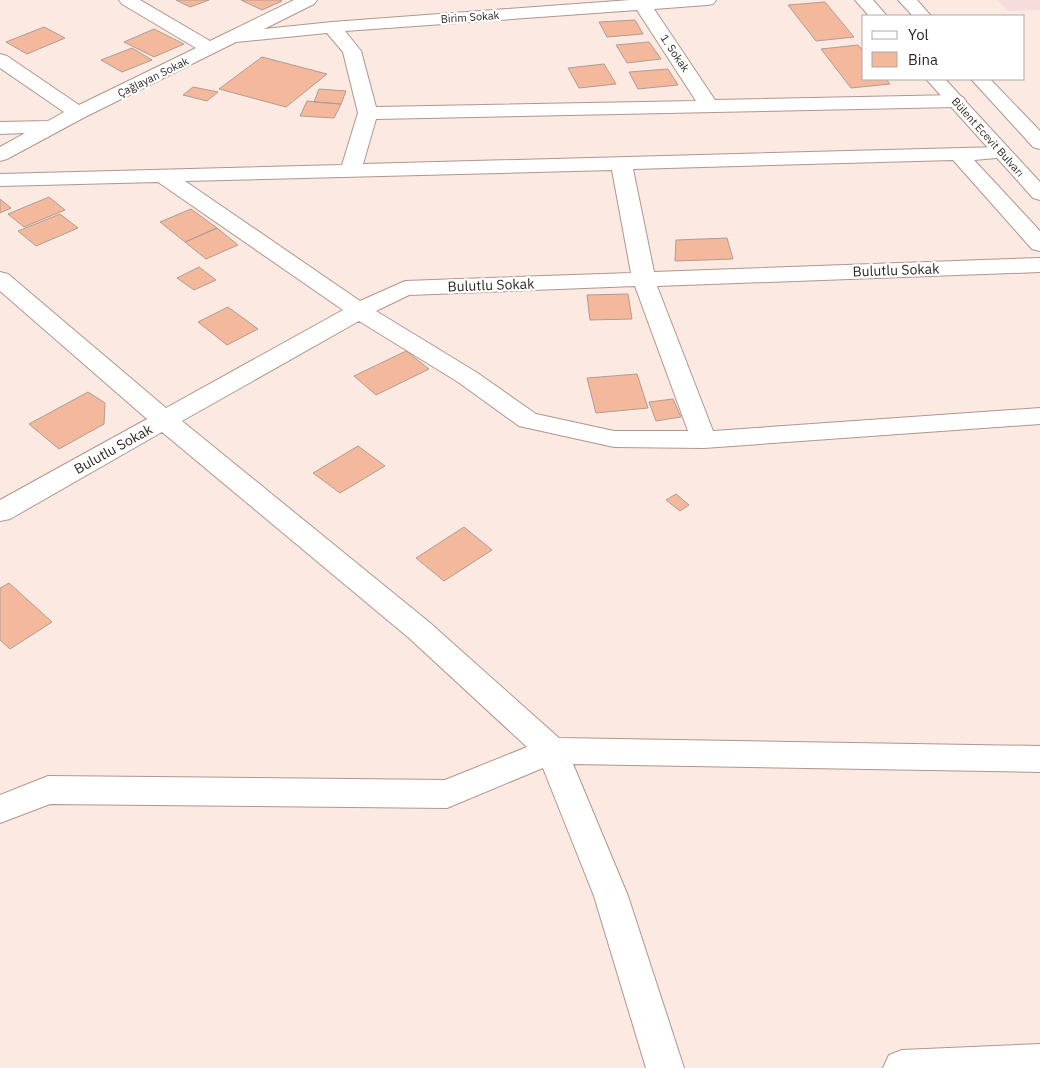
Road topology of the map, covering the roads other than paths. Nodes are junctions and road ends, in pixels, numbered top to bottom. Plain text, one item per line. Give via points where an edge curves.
1 (128, 0) edge
2 (308, 0) edge
3 (707, 0) edge
4 (864, 0) edge
5 (907, 0) edge
6 (640, 3) edge
7 (877, 15) edge
8 (921, 15) edge
9 (332, 27) junction
10 (234, 37) junction
11 (210, 49) junction
12 (0, 60) edge
13 (937, 80) edge
14 (981, 80) edge
15 (956, 101) junction
16 (710, 107) junction
17 (368, 112) junction
18 (78, 113) junction
19 (53, 127) junction
20 (0, 128) edge
21 (1040, 143) edge
22 (1001, 153) junction
23 (958, 154) junction
24 (0, 156) edge
25 (621, 162) junction
26 (351, 169) junction
27 (162, 175) junction
28 (0, 180) edge
29 (1040, 194) edge
30 (1040, 244) edge
31 (1040, 265) edge
32 (0, 279) edge
33 (644, 280) junction
34 (359, 311) junction
35 (1040, 416) edge
36 (164, 420) junction
37 (704, 440) junction
38 (0, 512) edge
39 (552, 751) junction
40 (1040, 759) edge
41 (0, 809) edge
42 (1040, 1062) edge
43 (665, 1068) edge
44 (902, 1068) edge

1 - 11 street
2 - 10 street, Çağlayan Sokak
3 - 6 street, Birim Sokak
4 - 7 street
5 - 8 street
6 - 9 street, Birim Sokak
6 - 16 street, 1. Sokak
9 - 10 street, Birim Sokak
9 - 17 street via 352,51
10 - 11 street, Çağlayan Sokak
11 - 18 street, Çağlayan Sokak
12 - 18 street
13 - 15 street, Bülent Ecevit Bulvarı
14 - 21 street
15 - 16 street
15 - 22 street, Bülent Ecevit Bulvarı
16 - 17 street
17 - 26 street
18 - 19 street, Çağlayan Sokak
19 - 20 street
19 - 24 street, Çağlayan Sokak
22 - 23 street
22 - 29 street, Bülent Ecevit Bulvarı
23 - 25 street
23 - 30 street
25 - 26 street
25 - 33 street
26 - 27 street
27 - 28 street
27 - 34 street
31 - 33 street, Bulutlu Sokak
32 - 36 street
33 - 34 street, Bulutlu Sokak via 405,288
33 - 37 street
34 - 36 street, Bulutlu Sokak
34 - 37 street via 468,377 528,420 614,439
35 - 37 street
36 - 38 street, Bulutlu Sokak
36 - 39 street via 419,630
39 - 40 street
39 - 41 street via 448,794 48,790
39 - 43 street via 611,896
42 - 44 street

